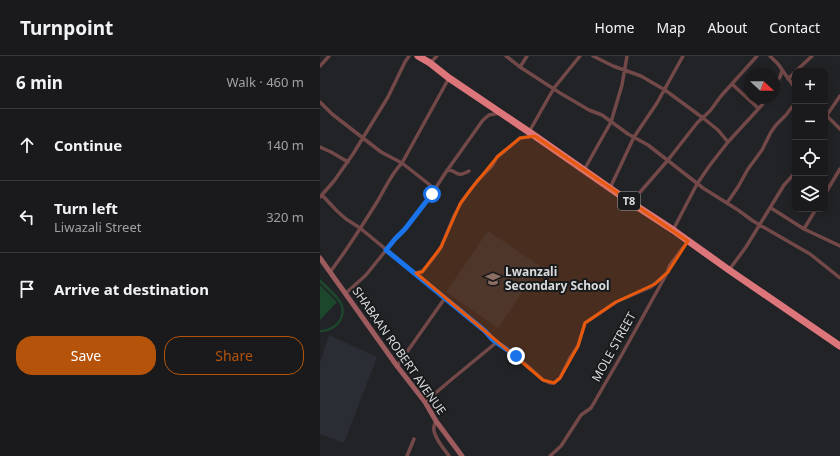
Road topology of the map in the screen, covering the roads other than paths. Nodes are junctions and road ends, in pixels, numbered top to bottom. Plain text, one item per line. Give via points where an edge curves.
1 (329, 56) edge
2 (409, 56) edge
3 (418, 56) edge
4 (437, 56) edge
5 (506, 56) edge
6 (527, 56) edge
7 (580, 56) edge
8 (593, 56) edge
9 (627, 56) edge
10 (683, 56) edge
11 (757, 56) edge
12 (770, 56) edge
13 (812, 56) edge
14 (430, 63) junction
15 (320, 66) edge
16 (520, 67) junction
17 (800, 68) edge
18 (624, 69) junction
19 (782, 71) junction
20 (792, 76) edge
21 (780, 77) edge
22 (449, 78) junction
23 (788, 79) junction
24 (732, 84) junction
25 (792, 84) edge
26 (554, 88) junction
27 (665, 90) junction
28 (840, 96) edge
29 (320, 102) edge
30 (763, 104) edge
31 (792, 107) edge
32 (758, 108) junction
33 (502, 113) junction
34 (828, 113) edge
35 (703, 118) junction
36 (828, 118) edge
37 (611, 122) junction
38 (840, 129) edge
39 (532, 134) junction
40 (634, 137) junction
41 (363, 138) junction
42 (728, 142) junction
43 (320, 147) edge
44 (668, 160) junction
45 (348, 162) junction
46 (402, 163) junction
47 (840, 169) edge
48 (447, 170) junction
49 (584, 170) junction
50 (470, 171) dead end
51 (792, 176) edge
52 (697, 184) junction
53 (610, 188) junction
54 (435, 189) junction
55 (828, 189) edge
56 (321, 196) edge
57 (624, 198) junction
58 (727, 203) junction
59 (771, 208) junction
60 (814, 212) edge
61 (759, 225) junction
62 (360, 228) junction
63 (804, 229) junction
64 (673, 230) junction
65 (688, 241) junction
66 (840, 246) edge
67 (386, 250) junction
68 (320, 258) edge
69 (729, 270) junction
70 (330, 272) junction
71 (668, 272) junction
72 (416, 273) junction
73 (840, 278) edge
74 (346, 293) junction
75 (445, 298) junction
76 (497, 342) junction
77 (840, 346) edge
78 (397, 366) junction
79 (425, 402) junction
80 (436, 421) junction
81 (414, 439) dead end
82 (407, 456) edge
83 (449, 456) edge
84 (462, 456) edge
85 (550, 456) edge

1 - 15 street
2 - 41 street
3 - 14 highway, T8
4 - 14 street
5 - 16 street
6 - 16 street
7 - 26 street
8 - 18 street
9 - 18 street
10 - 27 street
11 - 24 street
12 - 19 street
13 - 17 street
14 - 22 highway, T8
16 - 26 street
18 - 27 street
18 - 37 street
19 - 21 street
19 - 23 street
20 - 23 street
22 - 33 highway, T8
22 - 46 street
23 - 25 street
24 - 32 street
24 - 35 street
26 - 37 street
26 - 39 street
27 - 35 street
27 - 40 street
28 - 34 street
29 - 41 street
30 - 32 street
31 - 58 street via 771,132
32 - 42 street
33 - 39 highway, T8
33 - 48 street via 487,116
35 - 42 street
35 - 44 street
36 - 38 street
37 - 40 street
37 - 49 street
39 - 49 highway, T8
39 - 72 street via 520,138 497,157 462,201 440,249 422,270
40 - 44 street
40 - 53 street
41 - 45 street
41 - 46 street via 381,152
42 - 52 street
43 - 45 street
44 - 52 street
44 - 57 street via 635,198
45 - 56 street
46 - 54 street
46 - 62 street via 395,170
47 - 55 street
48 - 50 street via 461,175
48 - 54 street
49 - 53 highway, T8
51 - 59 street
52 - 58 street
52 - 64 street
53 - 57 highway, T8
54 - 67 street
56 - 62 street
57 - 64 highway, T8
58 - 61 street
59 - 61 street
59 - 63 street
60 - 63 street
61 - 69 street
61 - 73 street via 810,254
62 - 67 street
62 - 70 street
63 - 66 street
64 - 65 highway, T8
65 - 69 highway, T8
65 - 71 street, MOLE STREET via 670,265
67 - 72 street
67 - 74 street via 366,275
68 - 70 street, SHABAAN ROBERT AVENUE
69 - 77 highway, T8
70 - 74 street, SHABAAN ROBERT AVENUE
71 - 76 street via 651,287 616,302 586,323 578,346 560,378 554,383 543,380
71 - 85 street, MOLE STREET via 589,410 581,415 561,446
72 - 75 street
74 - 78 street, SHABAAN ROBERT AVENUE
75 - 76 street
75 - 78 street
76 - 79 street
78 - 79 street, SHABAAN ROBERT AVENUE
79 - 80 street, SHABAAN ROBERT AVENUE
80 - 83 street via 433,428 435,434
80 - 84 street, SHABAAN ROBERT AVENUE
81 - 82 street

